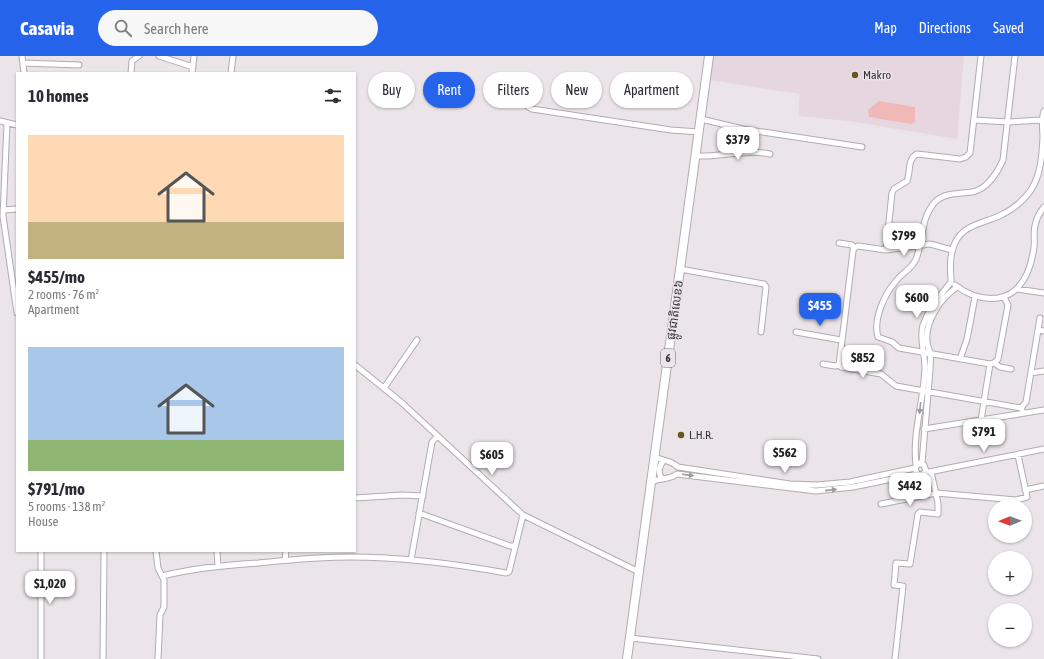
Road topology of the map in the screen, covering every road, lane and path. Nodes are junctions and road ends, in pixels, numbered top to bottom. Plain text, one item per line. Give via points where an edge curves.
1 (22, 56) edge
2 (139, 56) edge
3 (159, 56) edge
4 (194, 56) edge
5 (233, 56) edge
6 (709, 56) edge
7 (981, 56) edge
8 (1015, 56) edge
9 (22, 63) junction
10 (79, 65) dead end
11 (193, 67) junction
12 (24, 72) edge
13 (131, 72) edge
14 (192, 72) edge
15 (231, 72) edge
16 (530, 108) edge
17 (1044, 111) edge
18 (701, 119) junction
19 (974, 120) junction
20 (1042, 120) junction
21 (0, 121) edge
22 (1008, 122) junction
23 (7, 123) junction
24 (16, 125) edge
25 (699, 132) junction
26 (862, 147) dead end
27 (770, 154) dead end
28 (696, 156) junction
29 (1043, 166) edge
30 (1044, 207) edge
31 (16, 209) edge
32 (3, 210) junction
33 (2, 216) edge
34 (839, 243) dead end
35 (921, 246) junction
36 (854, 248) junction
37 (886, 250) junction
38 (952, 250) junction
39 (680, 269) junction
40 (951, 282) junction
41 (957, 287) junction
42 (1017, 289) junction
43 (1044, 293) edge
44 (975, 297) junction
45 (1004, 297) junction
46 (16, 307) edge
47 (1040, 318) dead end
48 (1038, 330) junction
49 (1044, 330) edge
50 (761, 332) dead end
51 (796, 332) dead end
52 (417, 340) dead end
53 (841, 340) junction
54 (924, 353) junction
55 (930, 354) junction
56 (960, 359) junction
57 (823, 364) dead end
58 (992, 364) junction
59 (839, 365) junction
60 (356, 366) edge
61 (1011, 369) dead end
62 (1044, 371) edge
63 (1030, 373) junction
64 (384, 388) junction
65 (922, 390) junction
66 (929, 392) junction
67 (984, 400) junction
68 (1021, 408) junction
69 (1044, 410) edge
70 (1022, 414) junction
71 (981, 420) junction
72 (924, 428) junction
73 (437, 437) junction
74 (1044, 449) edge
75 (1018, 454) junction
76 (655, 456) junction
77 (663, 461) junction
78 (922, 464) junction
79 (915, 467) junction
80 (929, 472) junction
81 (917, 474) junction
82 (661, 478) junction
83 (651, 482) junction
84 (1044, 486) edge
85 (816, 488) junction
86 (1026, 490) junction
87 (936, 493) junction
88 (423, 496) junction
89 (356, 498) edge
90 (881, 504) dead end
91 (419, 513) junction
92 (523, 515) junction
93 (515, 546) junction
94 (41, 552) edge
95 (104, 552) edge
96 (156, 552) edge
97 (217, 552) edge
98 (286, 552) edge
99 (285, 560) junction
100 (411, 560) junction
101 (218, 566) junction
102 (639, 572) junction
103 (162, 576) junction
104 (630, 638) junction
105 (41, 659) edge
106 (103, 659) edge
107 (158, 659) edge
108 (627, 659) edge
109 (818, 659) edge
110 (895, 659) edge

1 - 9 street
2 - 13 street via 132,61
3 - 11 street
4 - 11 street
5 - 15 street
6 - 18 highway, ផ្លូវជាតិលេខ៦ / 6
7 - 19 street
8 - 22 street
9 - 10 street
9 - 12 street
11 - 14 street
16 - 25 street
17 - 20 street
18 - 25 highway, ផ្លូវជាតិលេខ៦ / 6
18 - 26 street via 743,129
19 - 22 street
19 - 37 street via 970,153 966,157 960,159 917,154 913,156 907,181 892,193
20 - 22 street
20 - 29 street
21 - 23 street
22 - 35 street via 1003,160 995,176 974,191 946,195 936,201 926,214
23 - 24 street
23 - 32 street
25 - 28 highway, ផ្លូវជាតិលេខ៦ / 6
27 - 28 street via 749,151 718,156
28 - 39 highway, ផ្លូវជាតិលេខ៦ / 6
29 - 38 street via 1030,191 1015,207 1002,215 968,227
30 - 42 street via 1035,226 1035,246 1030,268
31 - 32 street
32 - 33 street
33 - 46 street
34 - 36 street via 852,245
35 - 37 street
35 - 38 street via 930,244
35 - 54 street via 915,261 896,281 883,302 876,331 878,337 892,342 899,348
36 - 37 street via 858,246
36 - 53 street
38 - 40 street
39 - 50 street via 764,284 766,287
39 - 76 highway, ផ្លូវជាតិលេខ៦ / 6
40 - 41 street
40 - 54 street via 930,310 923,326
41 - 44 street
41 - 55 street via 934,311 926,343
42 - 43 street
42 - 45 street
44 - 45 street
44 - 56 street via 967,339
45 - 58 street via 1008,305 998,359
47 - 48 street
48 - 49 street
48 - 63 street
51 - 53 street
52 - 64 street
53 - 59 street
54 - 55 street
54 - 65 street
55 - 56 street
55 - 66 street
56 - 58 street
57 - 59 street
58 - 61 street
58 - 67 street
59 - 65 street via 881,374 896,386
60 - 64 street
62 - 63 street
63 - 68 street via 1026,402
64 - 73 street
65 - 66 street
65 -> 79 street
66 - 67 street
66 - 72 street
67 - 68 street
67 - 71 street
68 - 70 street
69 - 70 street
70 - 71 street
71 - 72 street
72 - 78 street
73 - 88 street via 432,442
73 - 92 street
74 - 75 street
75 - 80 street
75 - 86 street
76 - 77 street
76 - 83 highway, ផ្លូវជាតិលេខ៦ / 6
77 - 82 street via 659,466
77 - 85 street via 669,460 678,467 688,469
78 - 79 street
78 - 80 street
79 - 81 street
79 - 85 street
80 - 81 street
80 - 87 street
85 -> 81 street via 853,487
82 - 83 street
82 -> 85 street via 678,474
83 - 102 highway, ផ្លូវជាតិលេខ៦ / 6
84 - 86 street
86 - 87 street via 1027,497 1016,500
87 - 90 street
87 - 110 street via 938,514 918,514 910,564 896,563 894,585 903,586
88 - 89 street
88 - 91 street
91 - 93 street
91 - 100 street
92 - 93 street
92 - 102 street
93 - 100 street via 509,572 506,573
94 - 105 street
95 - 106 street
96 - 103 street
97 - 101 street
98 - 99 street
99 - 100 street via 346,557
99 - 101 street
101 - 103 street
102 - 104 highway, ផ្លូវជាតិលេខ៦ / 6
103 - 107 street via 164,602 160,616
104 - 108 highway, ផ្លូវជាតិលេខ៦ / 6
104 - 109 street

